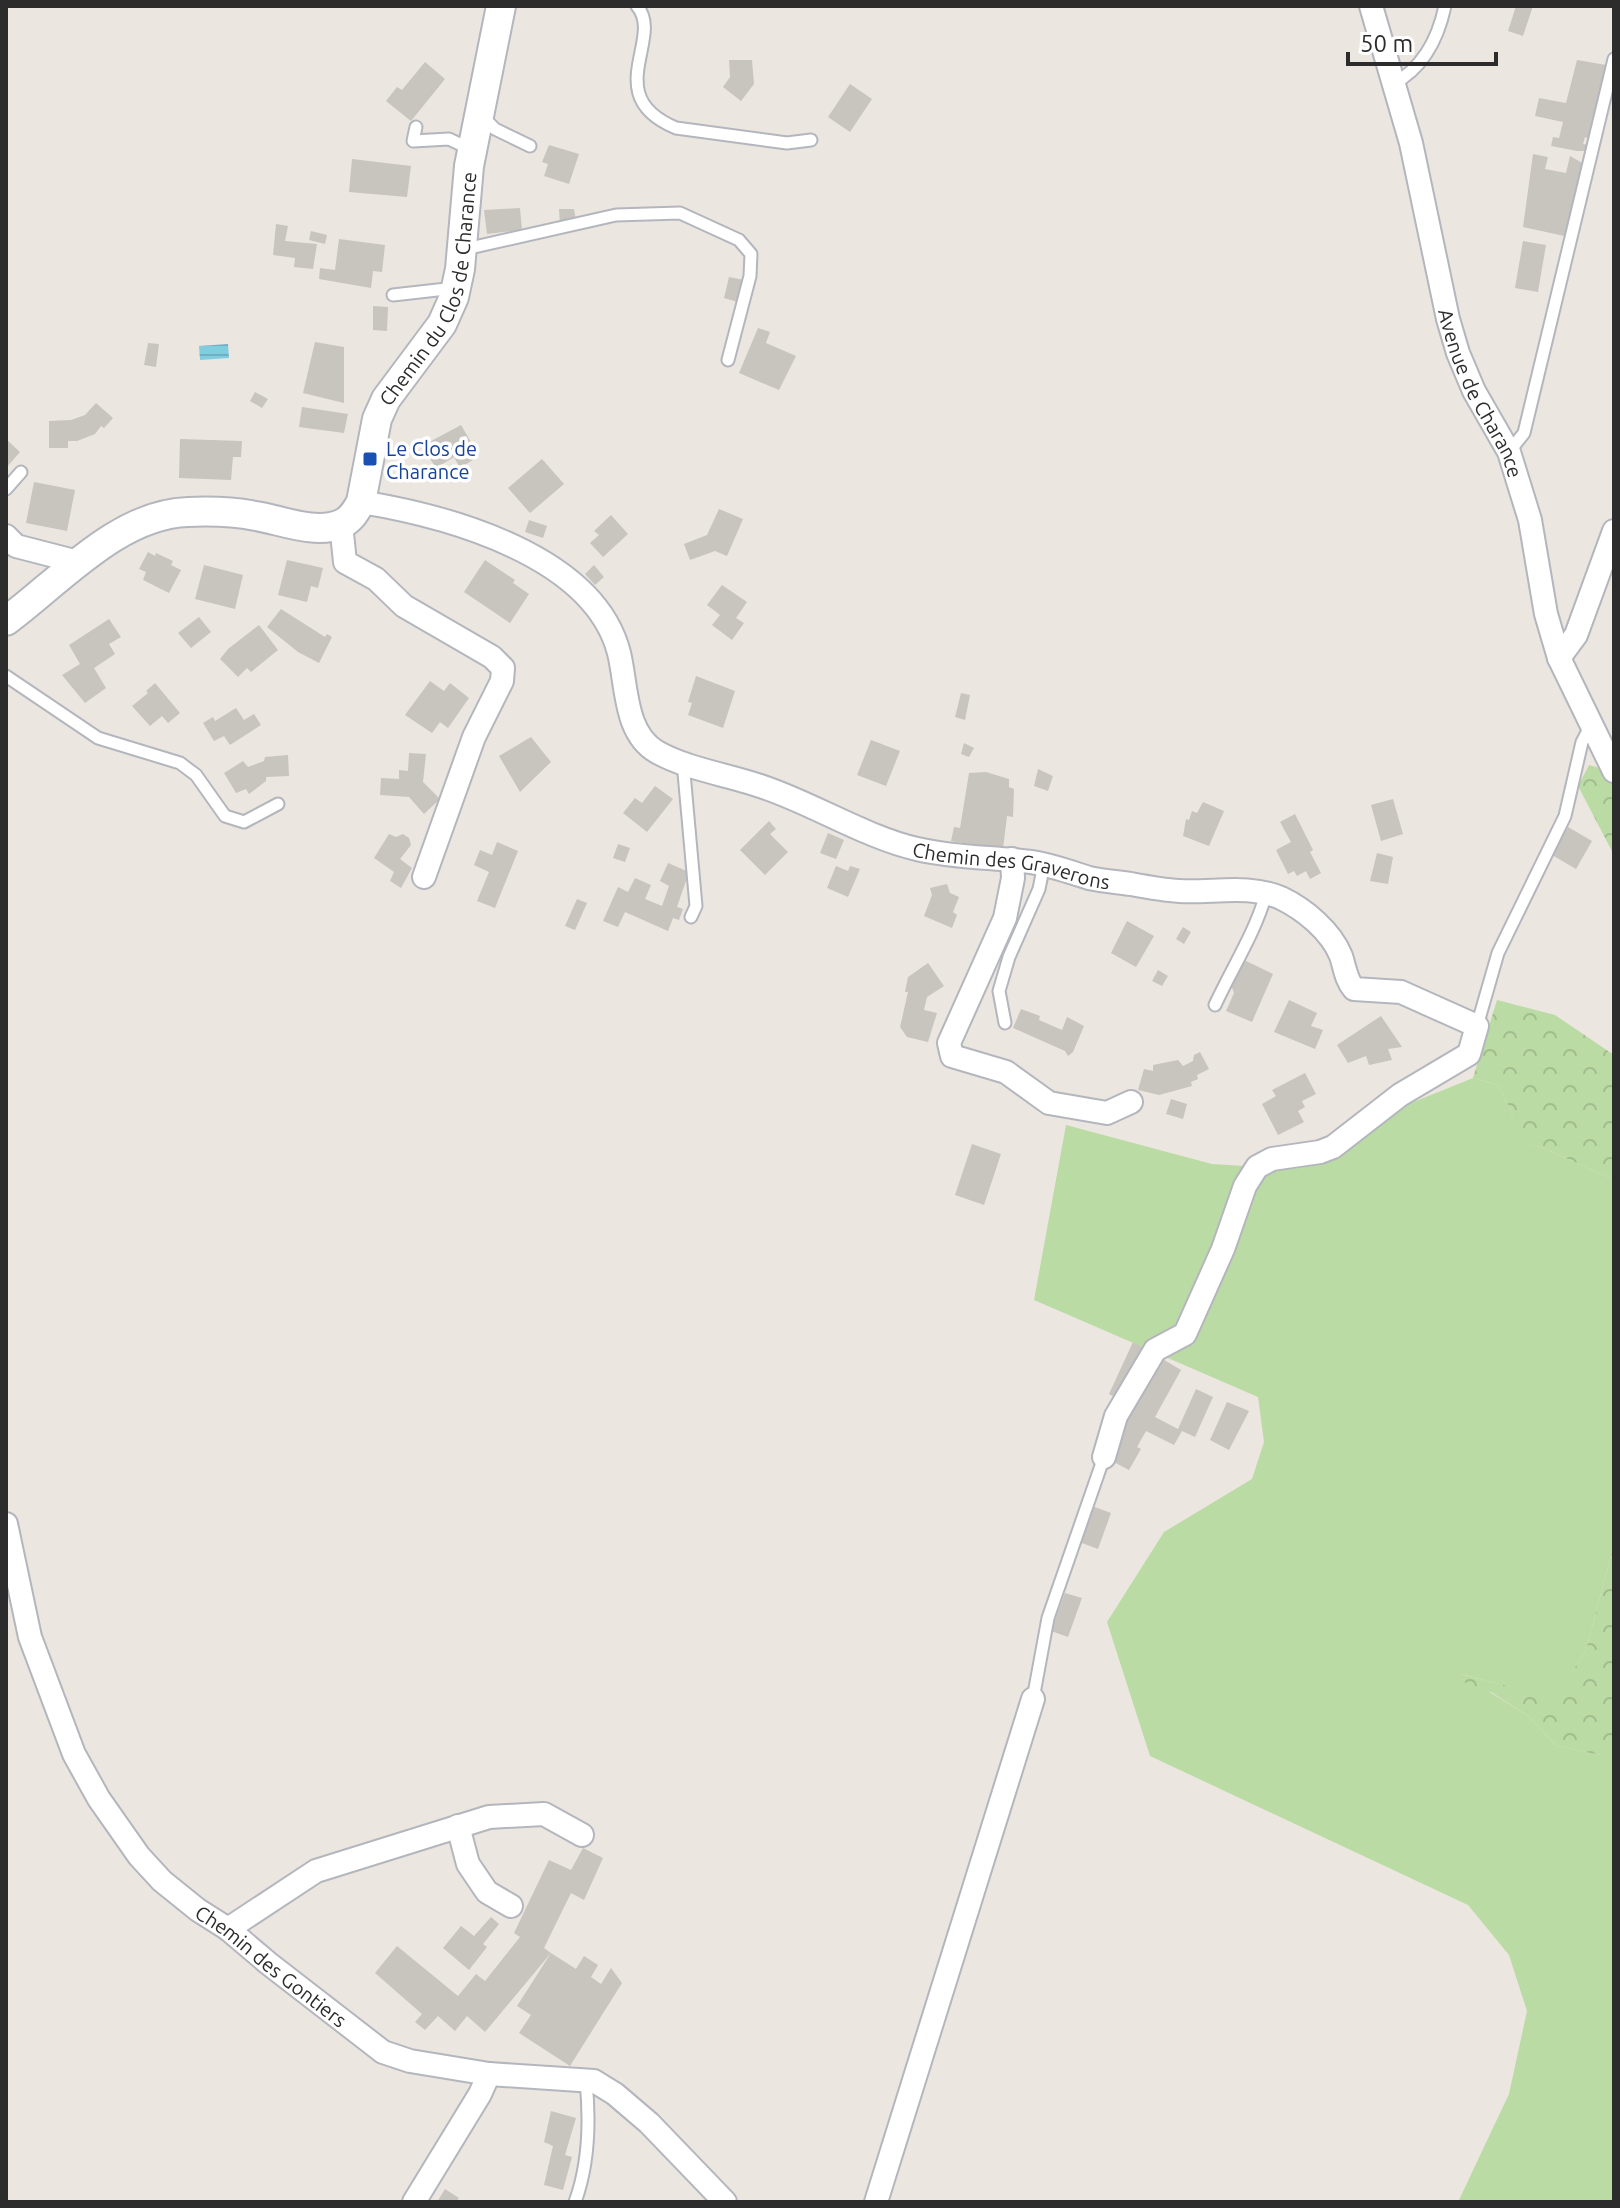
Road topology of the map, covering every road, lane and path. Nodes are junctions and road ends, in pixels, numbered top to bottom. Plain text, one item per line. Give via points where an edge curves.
1 (501, 6) edge
2 (637, 6) edge
3 (1371, 6) edge
4 (1445, 6) edge
5 (1614, 59) edge
6 (1393, 84) junction
7 (480, 114) junction
8 (416, 127) dead end
9 (811, 140) dead end
10 (530, 146) dead end
11 (472, 150) junction
12 (461, 251) junction
13 (456, 288) junction
14 (393, 295) dead end
15 (728, 360) dead end
16 (1509, 452) junction
17 (21, 472) dead end
18 (6, 489) edge
19 (361, 502) junction
20 (341, 524) junction
21 (1614, 531) edge
22 (6, 536) edge
23 (78, 562) junction
24 (6, 621) edge
25 (1559, 658) junction
26 (6, 676) edge
27 (1591, 725) junction
28 (683, 762) junction
29 (1614, 771) edge
30 (278, 804) dead end
31 (1012, 859) junction
32 (1044, 864) junction
33 (424, 877) dead end
34 (1266, 894) junction
35 (691, 917) dead end
36 (1215, 1005) dead end
37 (1005, 1023) dead end
38 (1477, 1026) junction
39 (1131, 1102) dead end
40 (1104, 1457) joint
41 (6, 1524) edge
42 (1033, 1699) joint
43 (458, 1826) junction
44 (582, 1835) dead end
45 (511, 1906) dead end
46 (228, 1929) junction
47 (489, 2074) junction
48 (586, 2081) junction
49 (414, 2202) edge
50 (575, 2202) edge
51 (725, 2202) edge
52 (876, 2202) edge

1 - 7 street, Chemin du Clos de Charance
2 - 9 lane via 644,25 637,86 661,122 787,143
3 - 6 street, Avenue de Charance
4 - 6 lane via 1423,61
5 - 16 lane via 1524,433
6 - 16 street, Avenue de Charance via 1458,353
7 - 10 lane via 495,129
7 - 11 street, Chemin du Clos de Charance
8 - 11 lane via 413,141 449,139
11 - 12 street, Chemin du Clos de Charance
12 - 13 street, Chemin du Clos de Charance
12 - 15 lane via 616,215 680,213 739,240 751,254
13 - 14 lane
13 - 19 street, Chemin du Clos de Charance via 442,324 377,419
16 - 25 street, Avenue de Charance via 1530,520
17 - 18 lane
19 - 20 street
19 - 28 street, Chemin des Graverons via 471,528 550,567 600,613 618,652 635,727 655,751
20 - 23 street via 169,514 115,537
20 - 33 street via 345,562 503,668
21 - 25 street via 1576,635
22 - 23 street via 16,546
23 - 24 street
25 - 27 street, Avenue de Charance
26 - 30 lane via 98,738 180,763 196,775 225,816 244,822
27 - 29 street, Avenue de Charance
27 - 38 lane via 1565,816 1498,953
28 - 31 street, Chemin des Graverons via 767,788 917,849
28 - 35 lane via 696,906
31 - 32 street, Chemin des Graverons
31 - 39 street via 1005,918 949,1043 952,1056 1006,1072 1049,1103 1107,1113
32 - 34 street, Chemin des Graverons via 1156,888
32 - 37 lane via 999,991
34 - 36 lane
34 - 38 street, Chemin des Graverons via 1324,930 1354,989 1401,992
38 - 40 street via 1469,1054 1400,1095 1333,1147 1257,1167 1185,1334 1155,1350 1116,1416
40 - 42 lane via 1048,1618
41 - 46 street, Chemin des Gontiers via 30,1637 74,1754 139,1856 162,1881
42 - 52 street
43 - 44 street via 489,1817 544,1814
43 - 45 street via 468,1864 487,1892
43 - 46 street via 316,1871
46 - 47 street, Chemin des Gontiers via 383,2052
47 - 48 street, Chemin des Gontiers
47 - 49 street
48 - 50 lane via 584,2177
48 - 51 street, Chemin des Gontiers via 615,2094 649,2123

